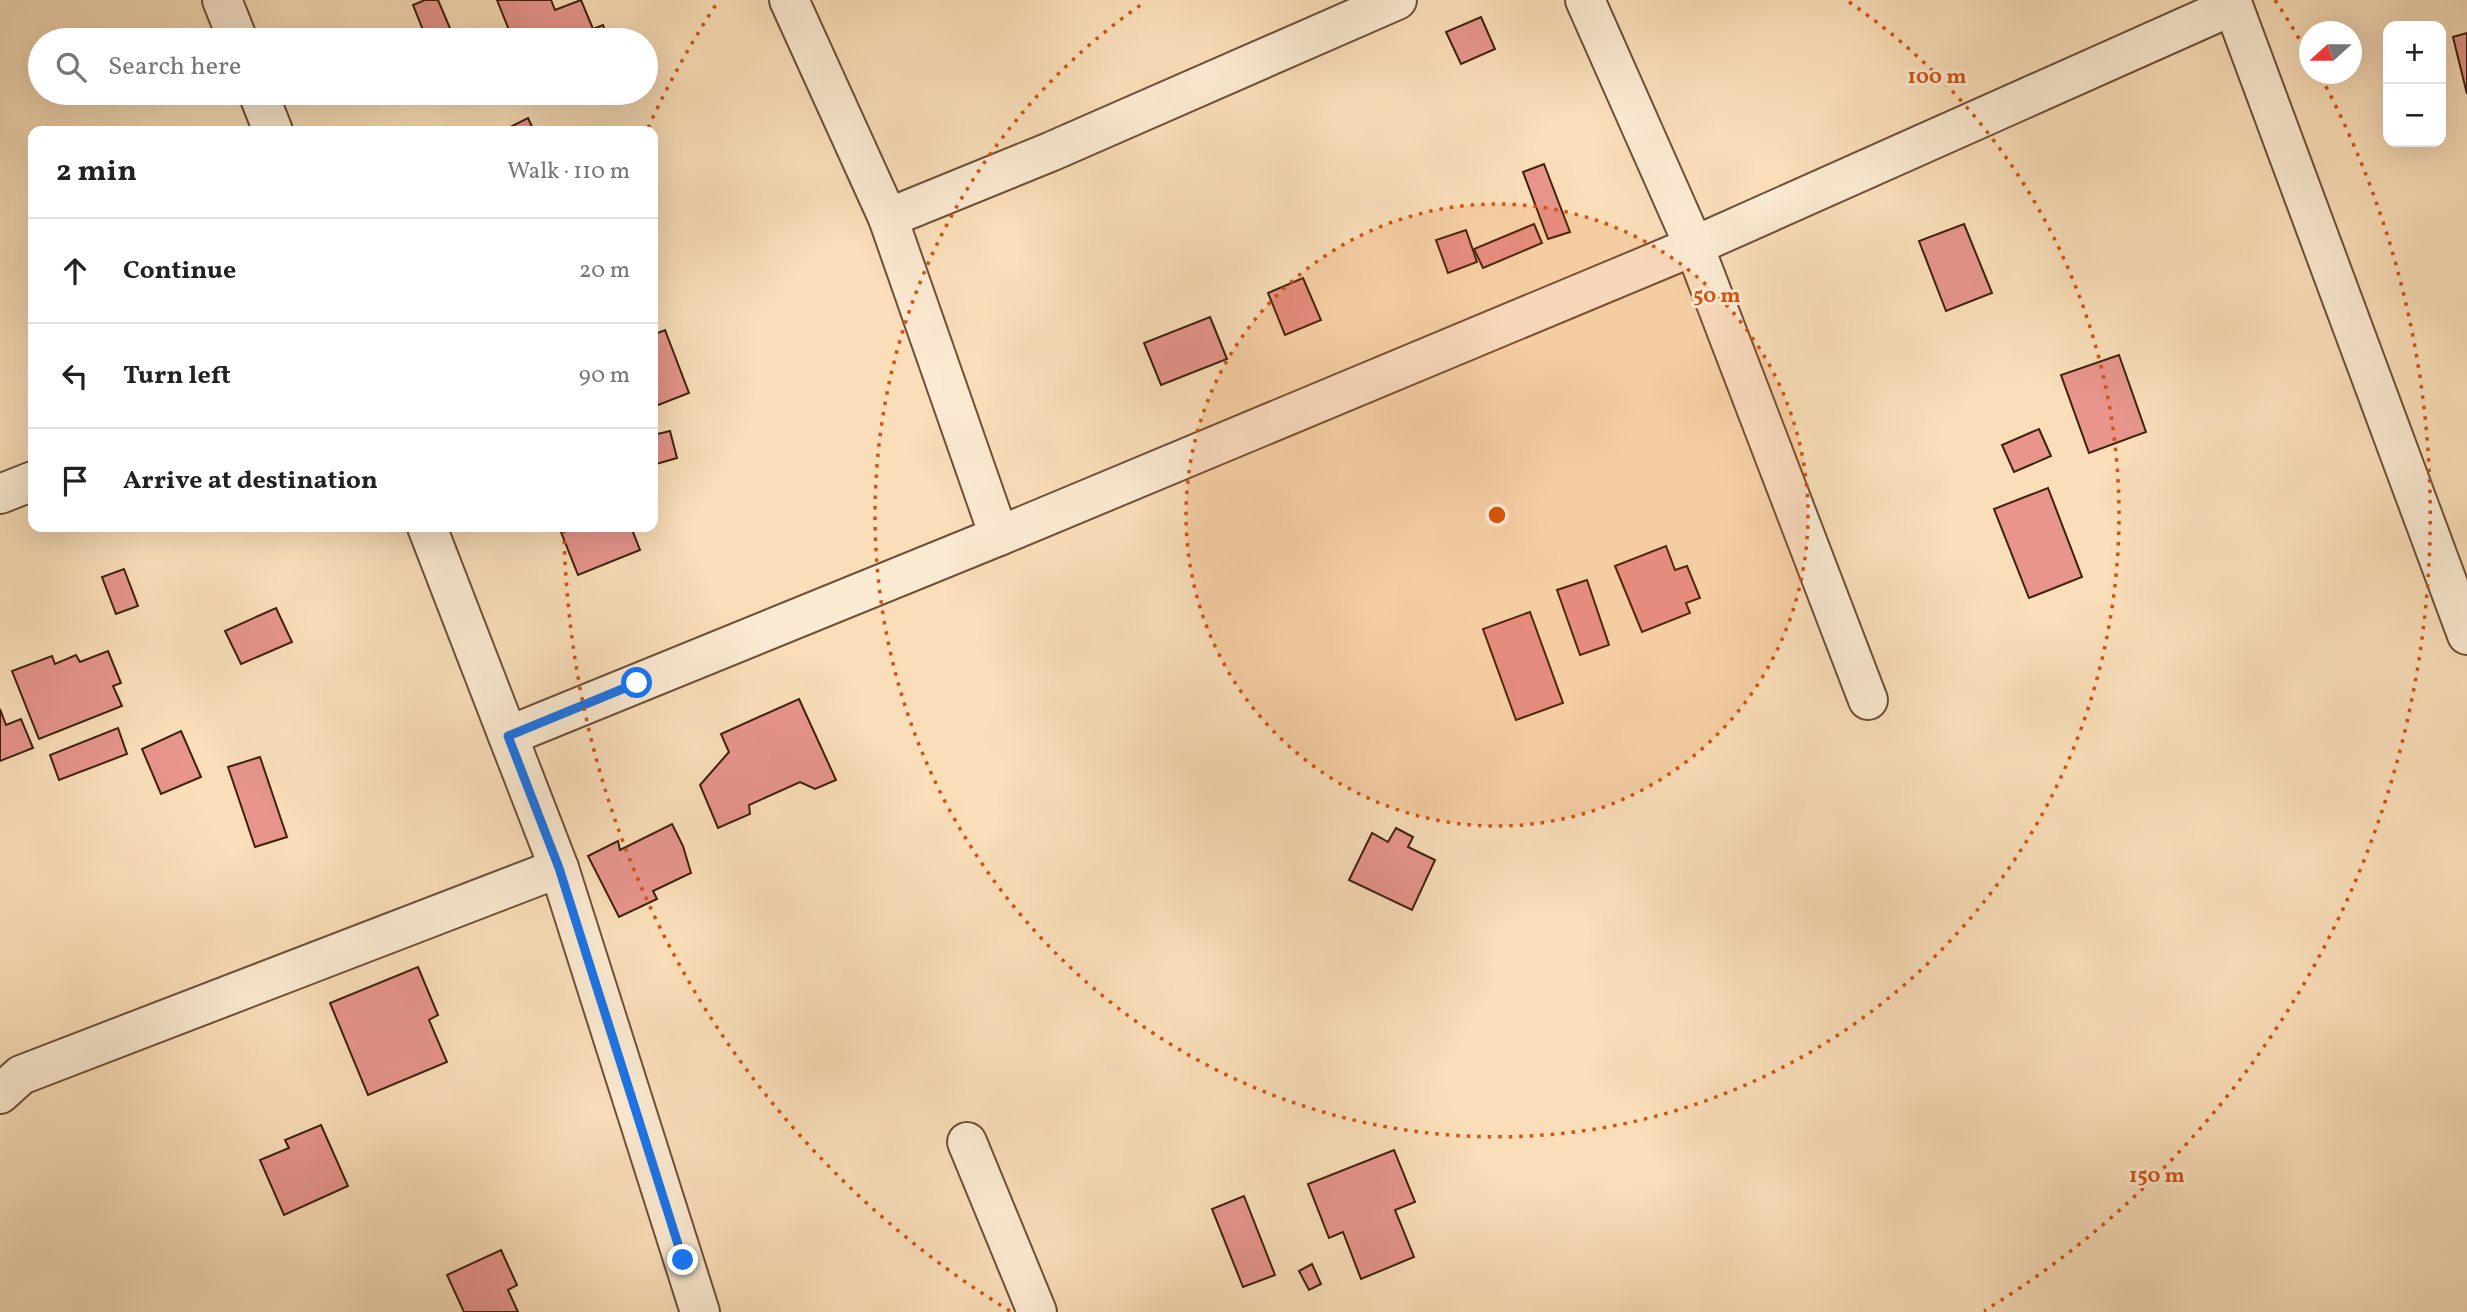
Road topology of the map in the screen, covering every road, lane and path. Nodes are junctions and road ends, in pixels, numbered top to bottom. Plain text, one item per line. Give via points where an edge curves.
1 (222, 0) edge
2 (789, 0) edge
3 (1397, 0) edge
4 (1585, 0) edge
5 (2232, 3) edge
6 (233, 28) edge
7 (263, 105) edge
8 (271, 126) edge
9 (888, 218) junction
10 (1694, 246) junction
11 (28, 483) edge
12 (0, 494) edge
13 (429, 532) edge
14 (999, 536) junction
15 (2467, 635) edge
16 (1868, 700) dead end
17 (508, 736) junction
18 (559, 868) junction
19 (0, 1094) edge
20 (967, 1142) dead end
21 (700, 1312) edge
22 (1037, 1312) edge

1 - 6 street
2 - 9 street
3 - 9 street
4 - 10 street
5 - 10 street
5 - 15 street
7 - 8 street
9 - 14 street
10 - 14 street
10 - 16 street
11 - 12 street
13 - 17 street
14 - 17 street
17 - 18 street
18 - 19 street via 21,1075
18 - 21 street
20 - 22 street

